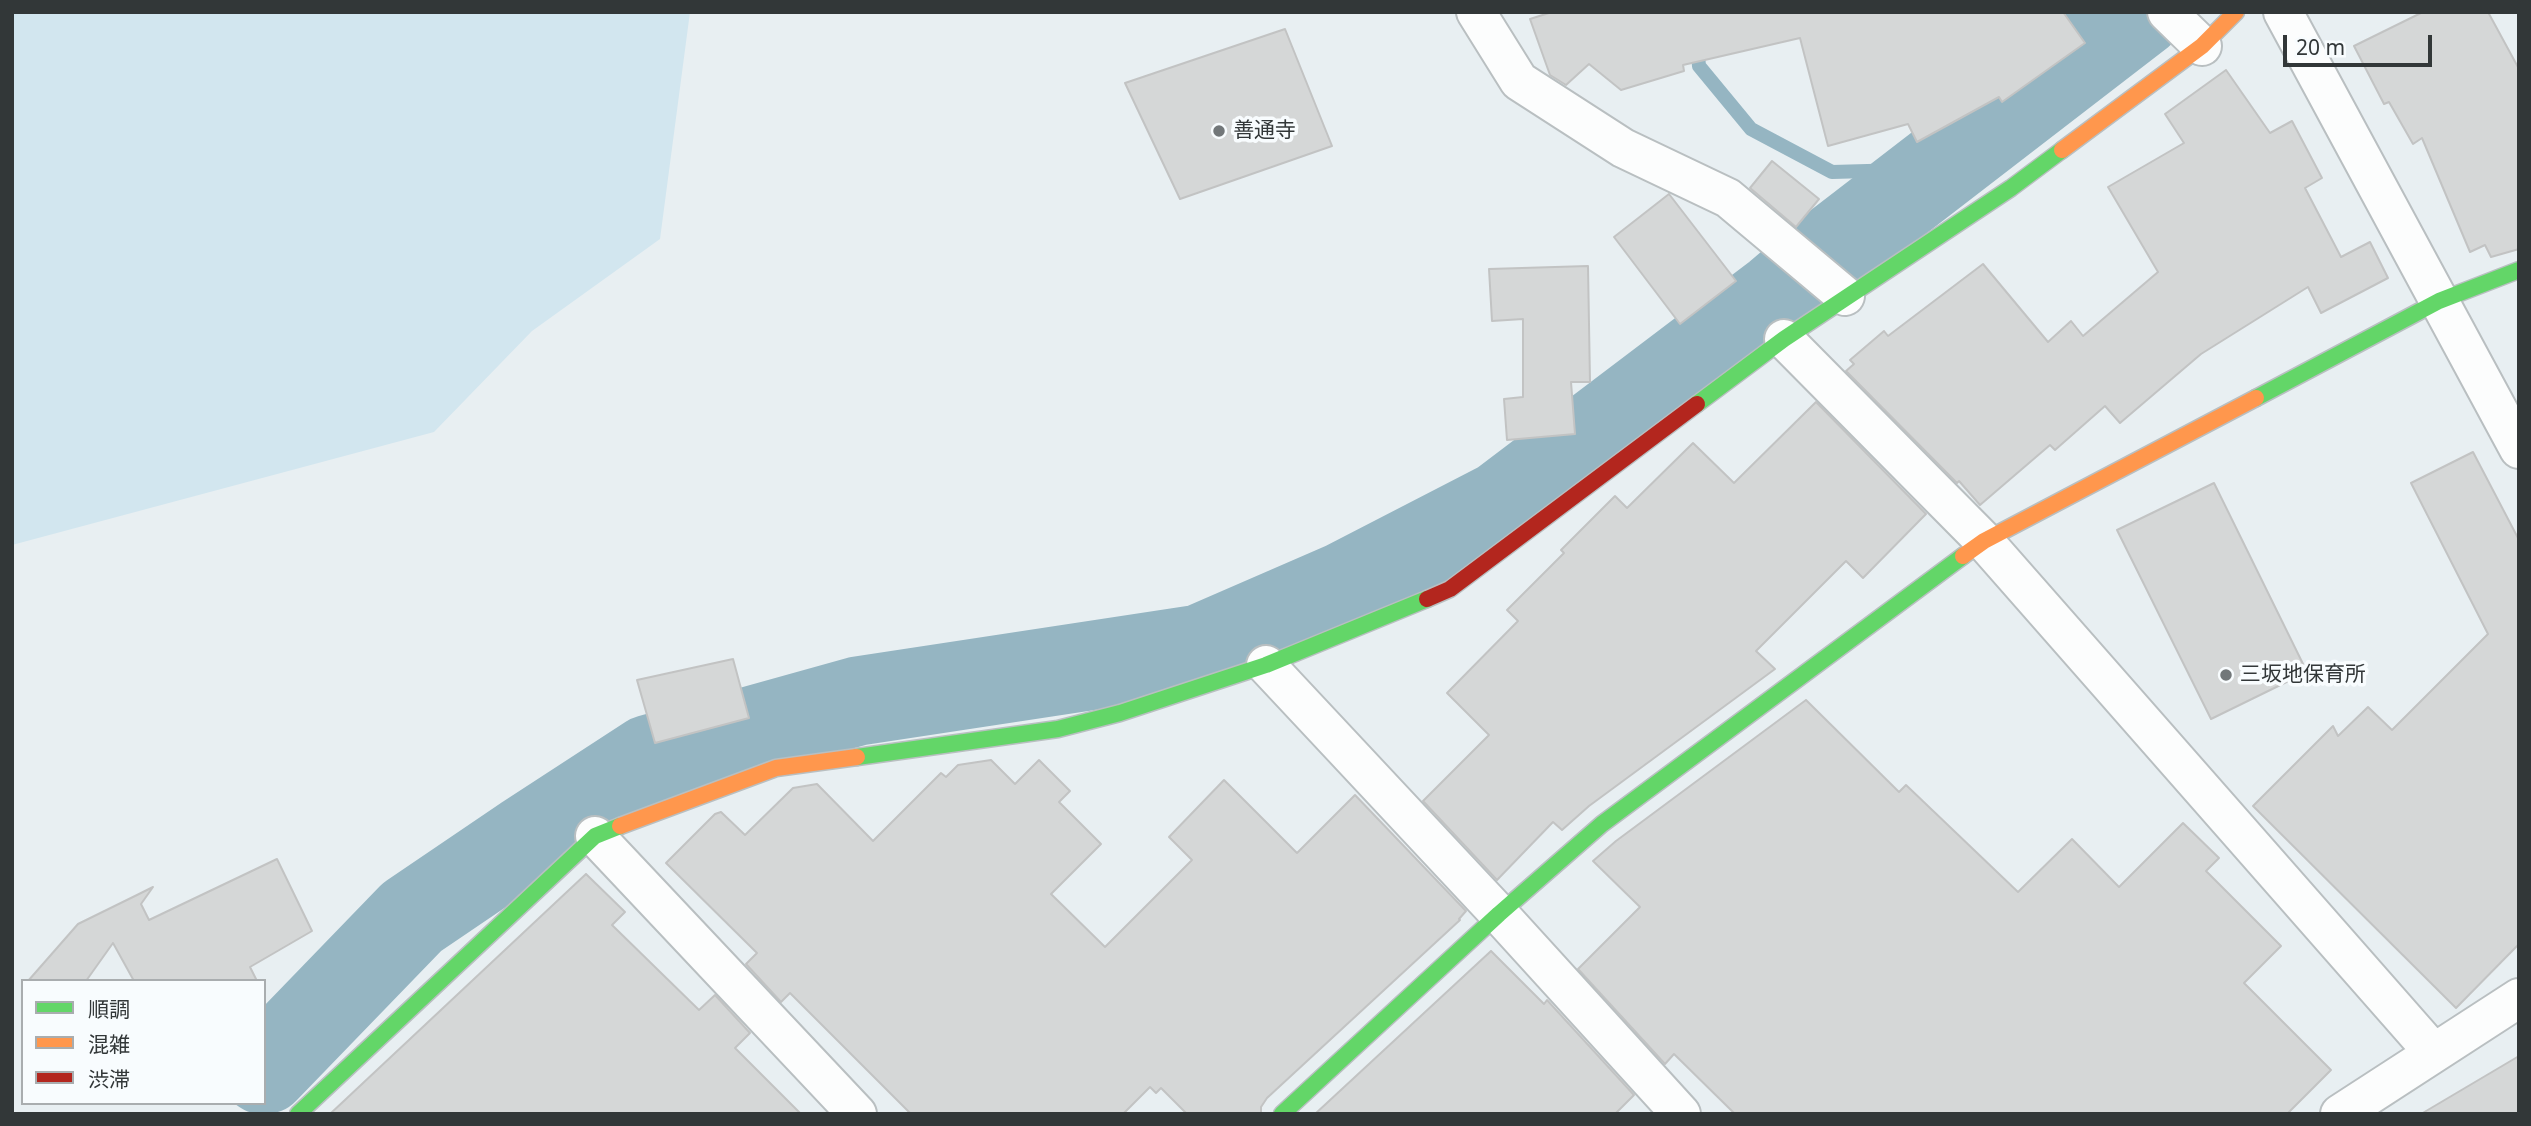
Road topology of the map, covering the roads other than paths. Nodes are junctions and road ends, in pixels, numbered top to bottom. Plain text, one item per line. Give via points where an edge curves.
1 (2167, 12) edge
2 (2236, 12) edge
3 (2283, 12) edge
4 (1482, 14) edge
5 (2202, 46) junction
6 (2519, 270) edge
7 (1845, 296) junction
8 (2439, 301) junction
9 (1784, 339) junction
10 (2519, 449) edge
11 (1984, 541) junction
12 (1266, 666) junction
13 (595, 836) junction
14 (1499, 914) junction
15 (2519, 998) edge
16 (2434, 1053) junction
17 (298, 1114) edge
18 (857, 1114) edge
19 (1283, 1114) edge
20 (1681, 1114) edge
21 (2340, 1114) edge

1 - 5 street
2 - 5 street
3 - 8 street
4 - 7 street via 1520,81 1623,148 1728,198
5 - 7 street via 2011,188
6 - 8 street
7 - 9 street
8 - 10 street
8 - 11 street
9 - 11 street
9 - 12 street via 1450,589
11 - 14 street via 1602,824
11 - 16 street
12 - 13 street via 1058,729 776,768
12 - 14 street
13 - 17 street
13 - 18 street
14 - 19 street
14 - 20 street
15 - 16 street
16 - 21 street

